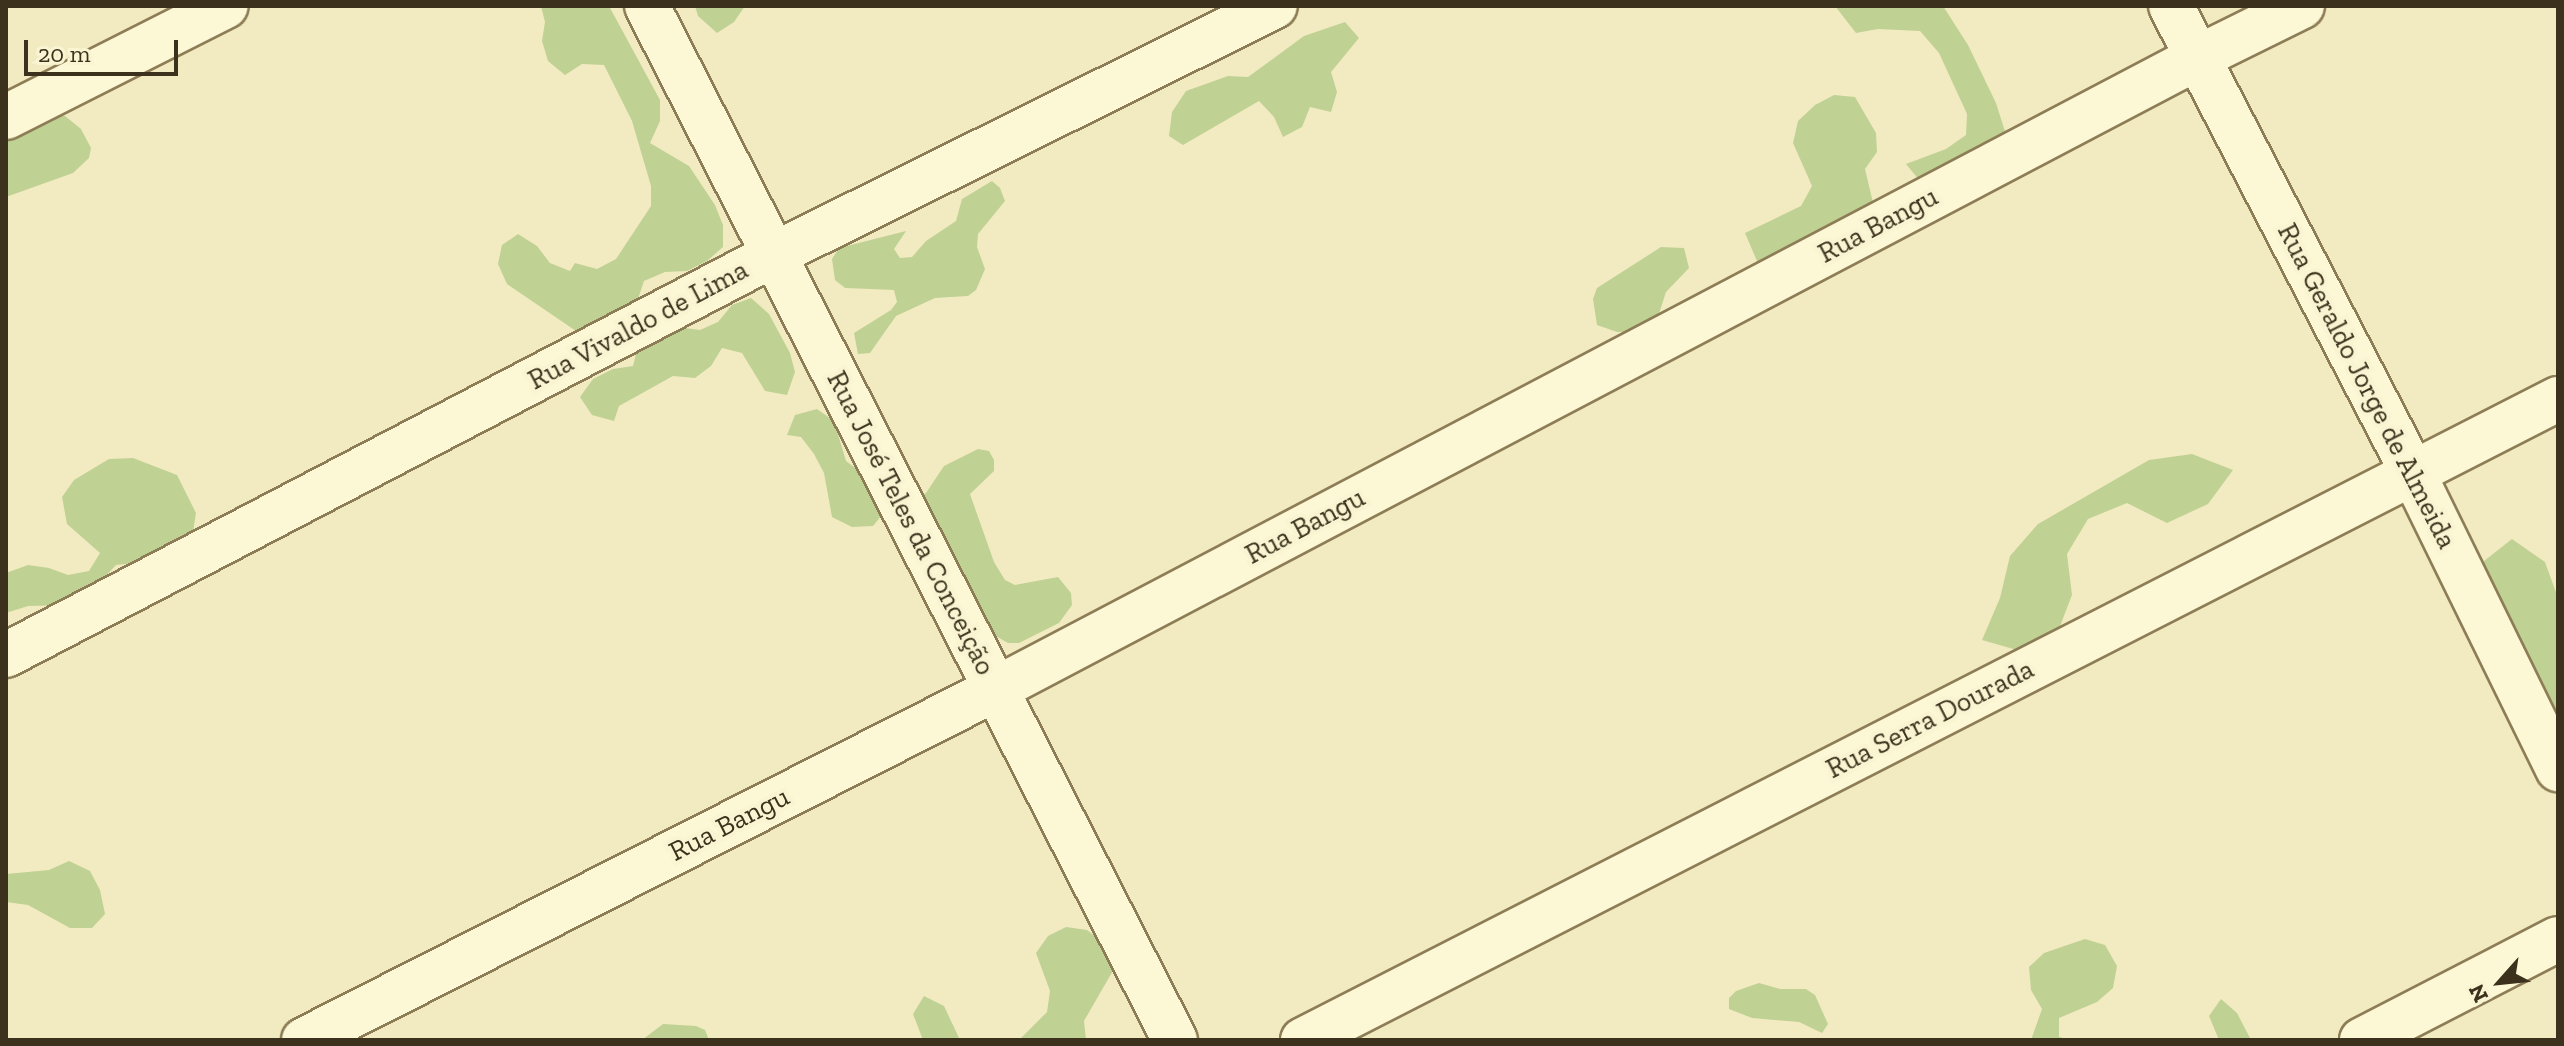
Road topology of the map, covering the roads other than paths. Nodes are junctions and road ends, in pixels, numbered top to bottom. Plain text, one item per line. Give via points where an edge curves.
1 (226, 6) edge
2 (647, 6) edge
3 (1275, 6) edge
4 (2171, 6) edge
5 (2302, 6) edge
6 (2197, 58) junction
7 (6, 117) edge
8 (773, 255) junction
9 (2558, 399) edge
10 (2413, 473) junction
11 (6, 655) edge
12 (996, 689) junction
13 (2558, 769) edge
14 (2558, 939) edge
15 (304, 1040) edge
16 (1175, 1040) edge
17 (1303, 1040) edge
18 (2362, 1040) edge

1 - 7 street
2 - 8 street, Rua José Teles da Conceição
3 - 8 street, Rua Vivaldo de Lima
4 - 6 street, Rua Geraldo Jorge de Almeida
5 - 6 street, Rua Bangu
6 - 10 street, Rua Geraldo Jorge de Almeida
6 - 12 street, Rua Bangu
8 - 11 street, Rua Vivaldo de Lima
8 - 12 street, Rua José Teles da Conceição
9 - 10 street, Rua Serra Dourada
10 - 13 street, Rua Geraldo Jorge de Almeida
10 - 17 street, Rua Serra Dourada
12 - 15 street, Rua Bangu
12 - 16 street, Rua José Teles da Conceição
14 - 18 street

